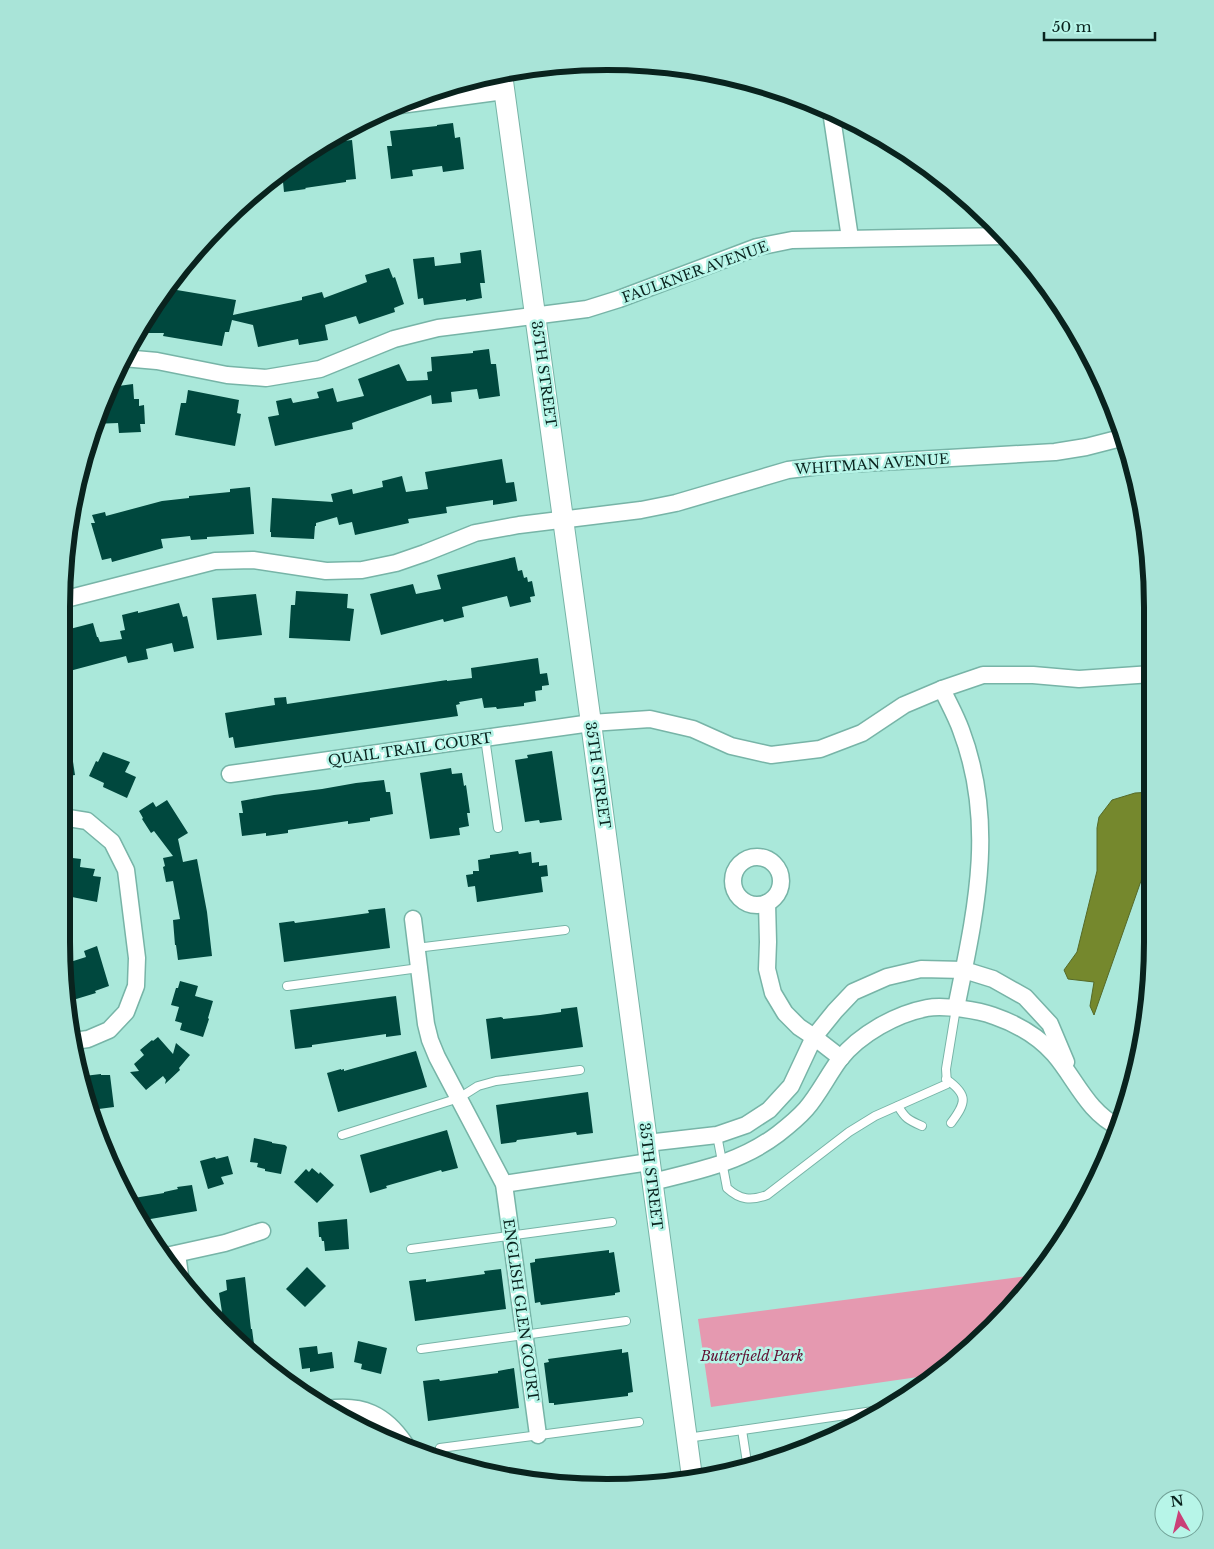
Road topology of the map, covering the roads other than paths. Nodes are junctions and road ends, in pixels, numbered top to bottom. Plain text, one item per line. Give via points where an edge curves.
1 (503, 83) edge
2 (444, 95) edge
3 (832, 119) edge
4 (995, 236) edge
5 (850, 238) junction
6 (536, 316) junction
7 (131, 359) edge
8 (1117, 439) edge
9 (564, 520) junction
10 (70, 598) edge
11 (1144, 675) edge
12 (942, 688) junction
13 (591, 723) junction
14 (486, 738) junction
15 (230, 774) dead end
16 (70, 818) edge
17 (498, 828) dead end
18 (767, 903) dead end
19 (412, 919) dead end
20 (565, 930) dead end
21 (416, 948) junction
22 (419, 968) junction
23 (964, 970) junction
24 (287, 986) dead end
25 (956, 1008) junction
26 (814, 1037) junction
27 (79, 1041) edge
28 (841, 1058) junction
29 (580, 1070) dead end
30 (946, 1079) junction
31 (1075, 1082) junction
32 (459, 1098) junction
33 (898, 1106) junction
34 (951, 1123) dead end
35 (1113, 1123) edge
36 (922, 1126) dead end
37 (342, 1135) dead end
38 (717, 1135) junction
39 (649, 1162) junction
40 (723, 1164) junction
41 (504, 1184) junction
42 (612, 1222) dead end
43 (262, 1230) dead end
44 (511, 1236) junction
45 (411, 1249) dead end
46 (172, 1255) edge
47 (626, 1321) dead end
48 (525, 1335) junction
49 (421, 1349) dead end
50 (338, 1407) edge
51 (860, 1416) edge
52 (639, 1422) dead end
53 (742, 1430) junction
54 (538, 1435) junction
55 (400, 1438) edge
56 (687, 1438) junction
57 (440, 1448) dead end
58 (747, 1461) edge
59 (691, 1472) edge

1 - 2 street
1 - 6 street, 35TH STREET
3 - 5 street
4 - 5 street, FAULKNER AVENUE
5 - 6 street, FAULKNER AVENUE via 792,240 757,247 587,309
6 - 7 street, FAULKNER AVENUE via 429,330 394,338 320,369 266,378 227,375
6 - 9 street, 35TH STREET
8 - 9 street, WHITMAN AVENUE via 1055,452 788,470 641,510
9 - 10 street, WHITMAN AVENUE via 475,533 396,563 362,570 326,571 254,560 215,561
9 - 13 street, 35TH STREET
11 - 12 street, QUAIL TRAIL COURT via 1079,679 983,675
12 - 13 street, QUAIL TRAIL COURT via 904,705 862,733 820,749 770,754 731,746 693,729 650,718
12 - 23 street via 961,730 974,774 980,819 978,891
13 - 14 street, QUAIL TRAIL COURT
13 - 39 street, 35TH STREET
14 - 15 street, QUAIL TRAIL COURT
14 - 17 lane
16 - 27 street via 87,821 112,842 126,870 137,958 136,986 126,1012 109,1030
18 - 26 street via 767,969 773,993 785,1013
19 - 21 street, ENGLISH GLEN COURT
20 - 21 lane
21 - 22 street, ENGLISH GLEN COURT
22 - 24 lane
22 - 32 street, ENGLISH GLEN COURT via 430,1040
23 - 25 street
23 - 26 street via 921,969 887,977 853,992
23 - 31 street via 993,979 1025,997 1050,1024
25 - 28 street via 928,1008 893,1019 864,1036
25 - 30 lane
25 - 31 street via 993,1015 1030,1032 1054,1053
26 - 28 street
26 - 38 street via 791,1086 768,1110 746,1125
28 - 40 street via 806,1110 750,1153
29 - 32 lane via 496,1081 478,1086
30 - 33 lane via 947,1084
30 - 34 lane via 957,1086 963,1097 962,1108
31 - 35 street via 1094,1110
32 - 37 lane
32 - 41 street, ENGLISH GLEN COURT
33 - 36 lane via 903,1115
33 - 40 lane via 849,1132 767,1195 758,1198 741,1198 727,1188
38 - 39 street
38 - 40 lane
39 - 40 street
39 - 41 street
39 - 56 street, 35TH STREET
41 - 44 street, ENGLISH GLEN COURT
42 - 44 lane
43 - 46 street via 225,1243
44 - 45 lane
44 - 48 street, ENGLISH GLEN COURT
47 - 48 lane
48 - 49 lane
48 - 54 street, ENGLISH GLEN COURT
50 - 55 street via 361,1409 380,1417
51 - 53 lane
52 - 54 lane
53 - 56 lane
53 - 58 lane
54 - 57 lane
56 - 59 street, 35TH STREET

